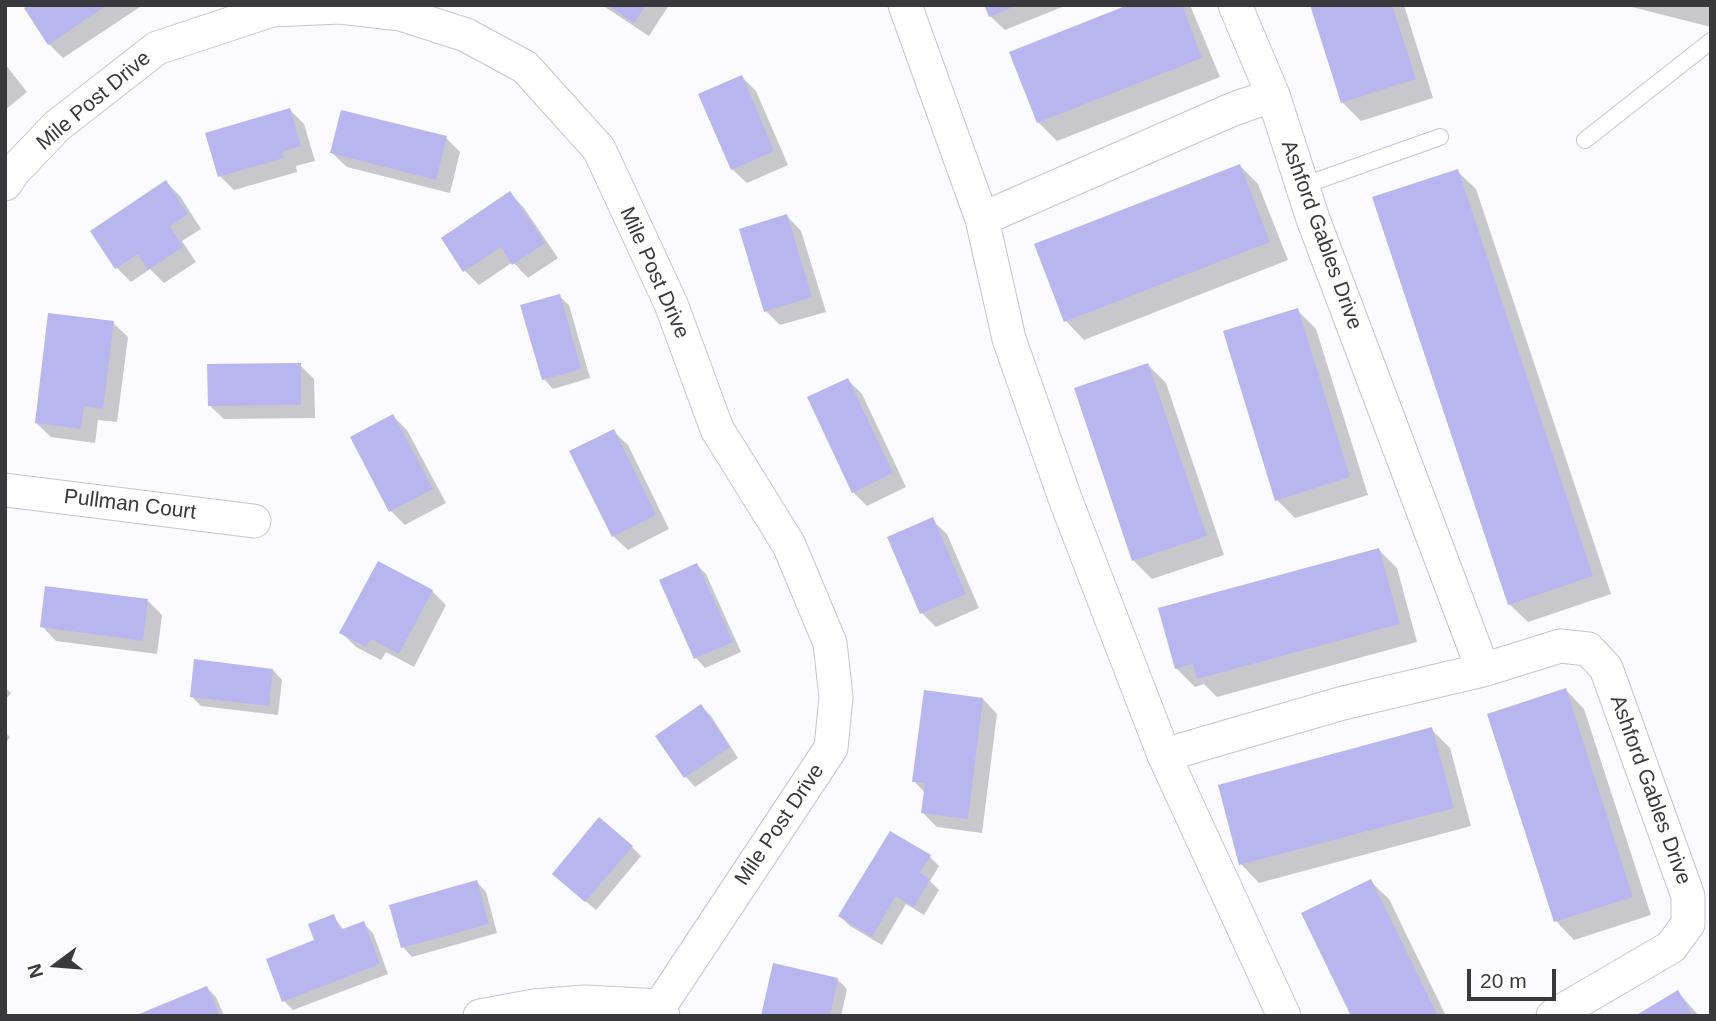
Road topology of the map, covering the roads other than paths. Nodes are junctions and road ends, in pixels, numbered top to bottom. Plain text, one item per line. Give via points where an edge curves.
1 (905, 5) edge
2 (1235, 5) edge
3 (1711, 41) edge
4 (1273, 95) junction
5 (1440, 137) dead end
6 (1585, 140) dead end
7 (5, 184) edge
8 (1303, 186) junction
9 (982, 219) junction
10 (5, 491) edge
11 (254, 520) dead end
12 (1483, 670) junction
13 (1164, 755) junction
14 (662, 1011) edge
15 (480, 1016) edge
16 (1284, 1016) edge
17 (1553, 1016) edge

1 - 9 street
2 - 4 street, Ashford Gables Drive
3 - 6 lane
4 - 8 street, Ashford Gables Drive
4 - 9 street
5 - 8 lane
7 - 14 street, Mile Post Drive via 57,126 157,48 272,10 340,7 401,14 467,35 525,67 599,149 671,303 717,429 789,545 830,643 836,697 831,748
8 - 12 street, Ashford Gables Drive
9 - 13 street via 1009,339
10 - 11 street, Pullman Court
12 - 13 street, Ashford Gables Drive via 1343,703
12 - 17 street, Ashford Gables Drive via 1560,646 1588,649 1606,668 1688,895 1688,924 1671,947
13 - 16 street
14 - 15 street via 584,1002

